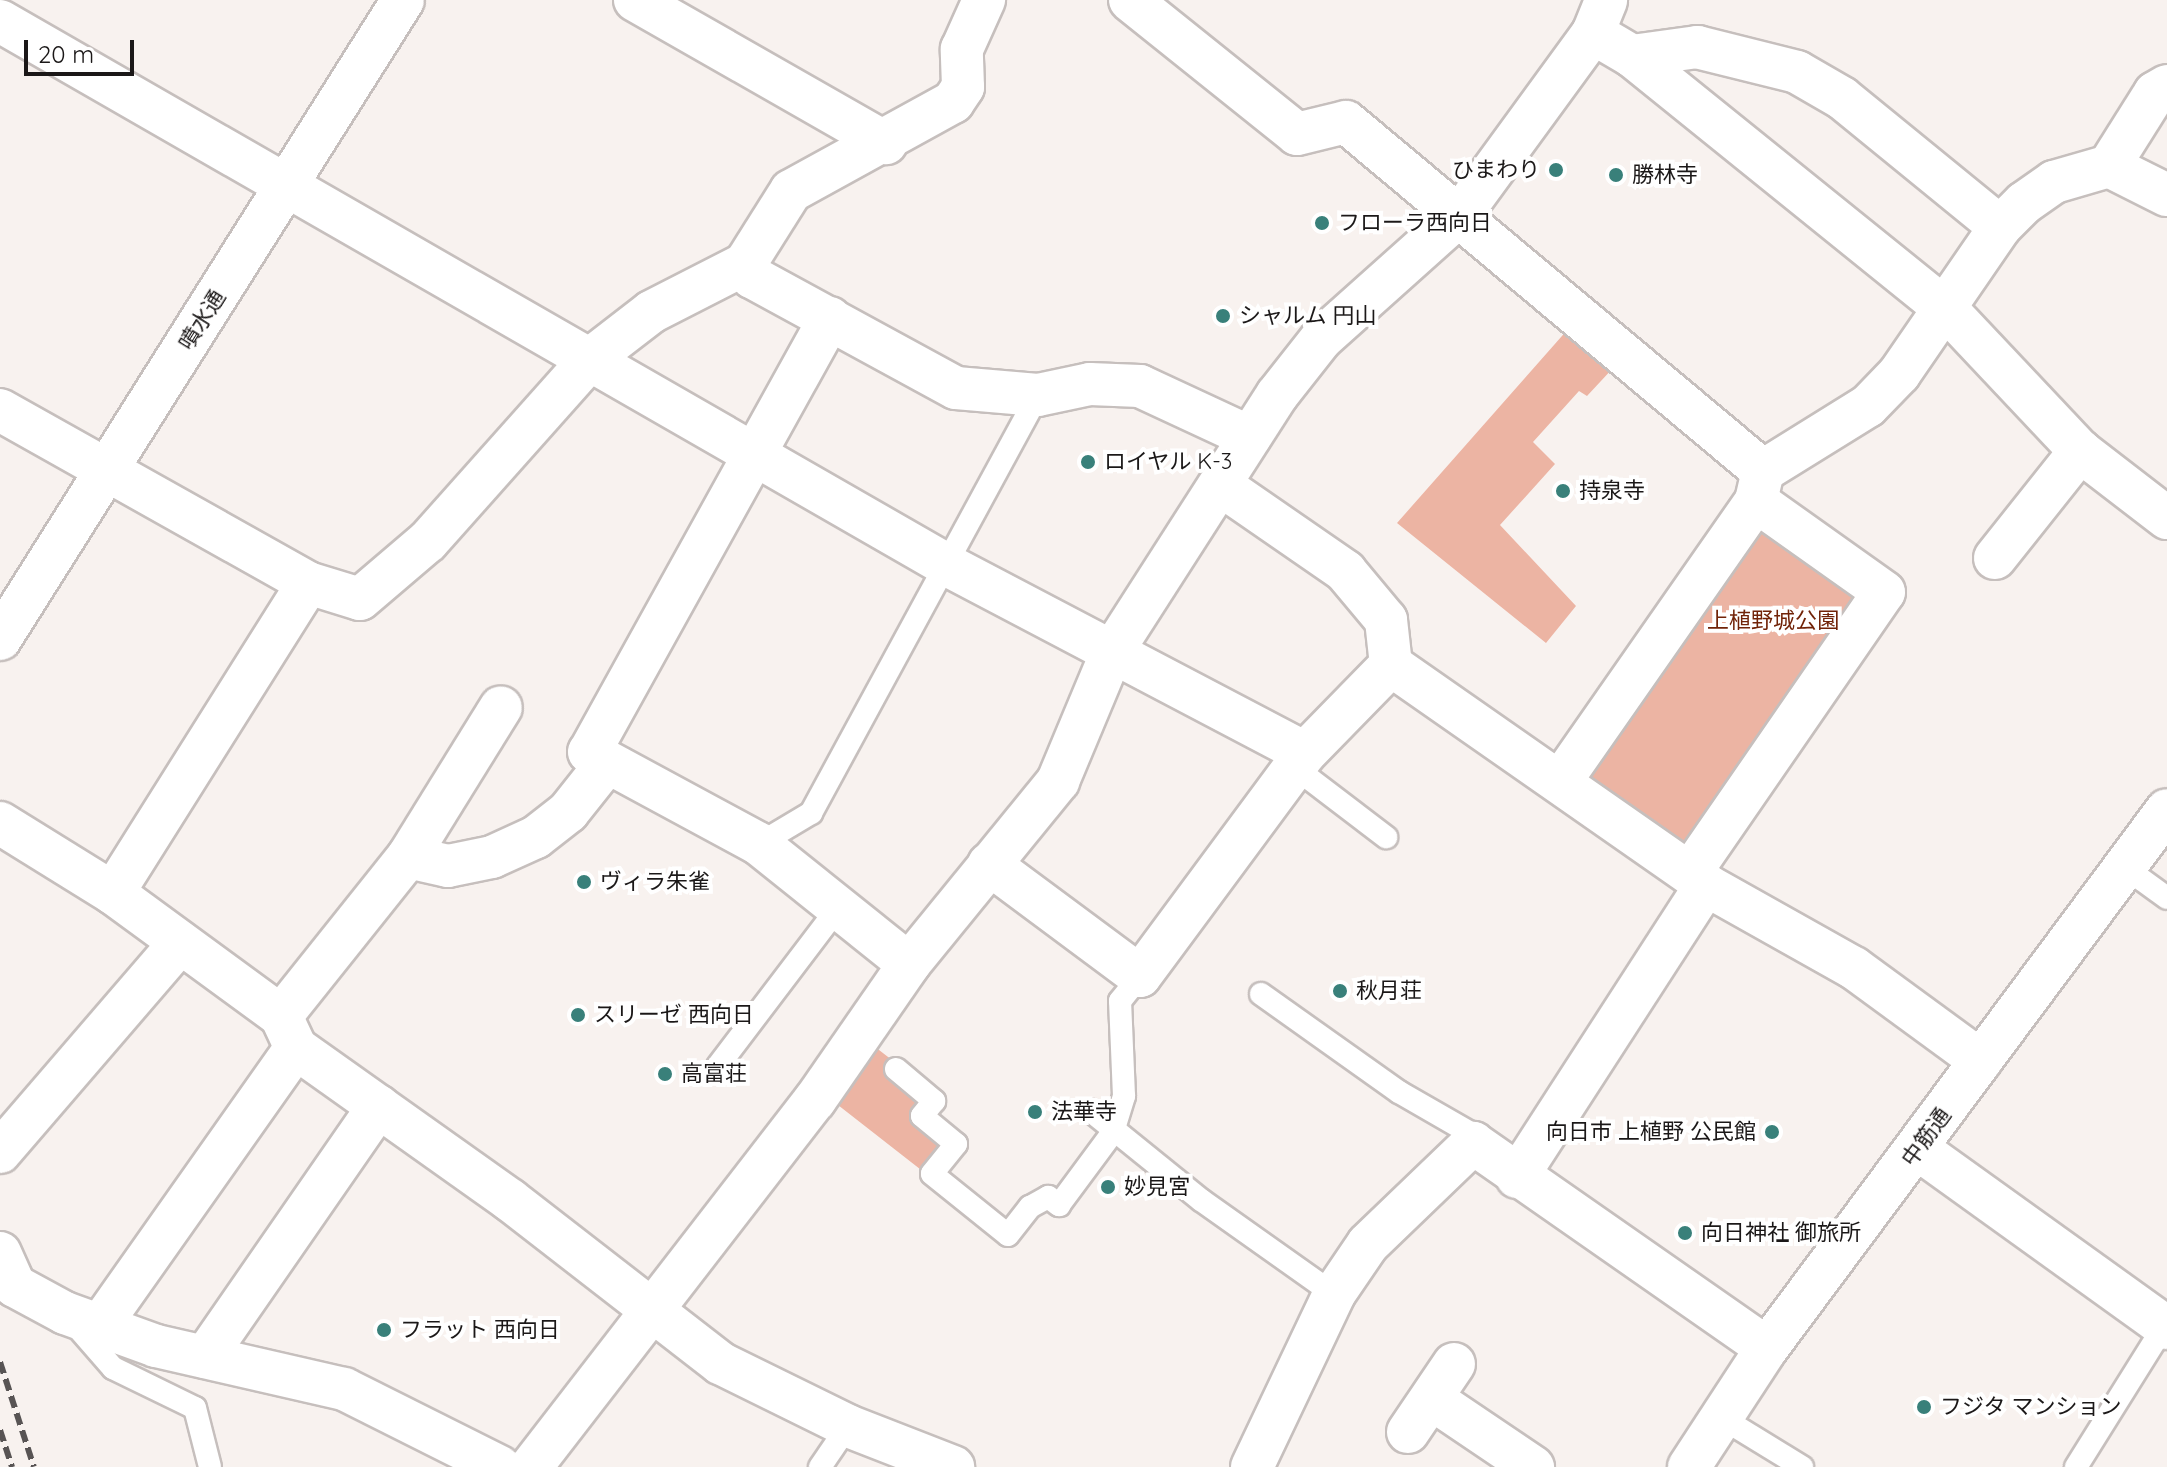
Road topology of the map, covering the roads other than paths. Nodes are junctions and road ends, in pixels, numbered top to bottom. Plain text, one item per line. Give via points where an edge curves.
1 (403, 0) edge
2 (635, 0) edge
3 (984, 0) edge
4 (1130, 0) edge
5 (1600, 17) edge
6 (0, 21) edge
7 (1632, 56) junction
8 (2167, 86) edge
9 (886, 143) junction
10 (2109, 166) junction
11 (287, 184) junction
12 (2167, 195) edge
13 (1461, 214) junction
14 (2000, 227) junction
15 (745, 264) junction
16 (1947, 310) junction
17 (830, 318) junction
18 (589, 360) junction
19 (1038, 395) junction
20 (0, 410) edge
21 (1250, 437) junction
22 (2080, 451) junction
23 (757, 454) junction
24 (108, 471) junction
25 (1222, 486) junction
26 (1760, 486) junction
27 (2167, 518) edge
28 (1995, 558) dead end
29 (947, 565) junction
30 (308, 583) junction
31 (0, 639) edge
32 (1112, 652) junction
33 (1391, 665) junction
34 (501, 707) dead end
35 (1300, 760) junction
36 (607, 763) junction
37 (1560, 782) junction
38 (2167, 810) edge
39 (0, 823) edge
40 (1386, 837) dead end
41 (759, 844) junction
42 (408, 857) junction
43 (989, 864) junction
44 (2123, 866) junction
45 (1698, 879) junction
46 (113, 893) junction
47 (2167, 898) edge
48 (840, 905) junction
49 (180, 943) junction
50 (909, 964) junction
51 (1157, 969) junction
52 (1261, 994) dead end
53 (288, 1032) junction
54 (1981, 1061) junction
55 (718, 1066) dead end
56 (896, 1069) dead end
57 (379, 1106) junction
58 (1091, 1111) dead end
59 (1113, 1132) junction
60 (1473, 1143) junction
61 (1918, 1149) junction
62 (0, 1152) edge
63 (1517, 1177) junction
64 (0, 1253) edge
65 (1334, 1294) junction
66 (651, 1311) junction
67 (83, 1318) junction
68 (2166, 1327) edge
69 (1767, 1348) junction
70 (205, 1357) junction
71 (1454, 1364) dead end
72 (1432, 1399) junction
73 (1722, 1418) junction
74 (848, 1426) junction
75 (1408, 1432) dead end
76 (210, 1467) edge
77 (500, 1467) edge
78 (531, 1467) edge
79 (820, 1467) edge
80 (953, 1467) edge
81 (1252, 1467) edge
82 (1533, 1467) edge
83 (1689, 1467) edge
84 (1802, 1467) edge
85 (2076, 1467) edge

1 - 11 street, 噴水通
2 - 9 street
3 - 9 street via 962,49 963,87 953,102
4 - 13 street via 1284,126 1309,135 1346,122
5 - 7 street
5 - 13 street
6 - 11 street
7 - 14 street via 1697,47 1797,72 1842,98
7 - 16 street
8 - 10 street via 2155,93
9 - 15 street via 791,191
10 - 12 street
10 - 14 street via 2054,182
11 - 18 street
11 - 24 street, 噴水通
13 - 21 street via 1321,339
13 - 26 street
14 - 16 street
15 - 17 street via 752,277
15 - 18 street via 651,312
16 - 22 street
16 - 26 street via 1868,406
17 - 19 street via 956,388
17 - 23 street
18 - 23 street
18 - 30 street via 428,541 360,599
19 - 21 street via 1090,384 1140,386
19 - 29 lane
20 - 24 street
21 - 25 street
22 - 27 street
22 - 28 street
23 - 29 street
23 - 36 street via 589,752
24 - 30 street
24 - 31 street, 噴水通
25 - 32 street
25 - 33 street via 1345,571 1386,620
26 - 37 street
26 - 45 street via 1884,592
29 - 32 street
29 - 41 lane via 811,813
30 - 46 street
32 - 35 street
32 - 43 street via 1058,781
33 - 35 street
33 - 37 street
34 - 42 street
35 - 40 lane
35 - 51 street
36 - 41 street
36 - 42 street via 568,812 536,837 492,857 448,866
37 - 45 street
38 - 44 street, 中筋通
39 - 46 street
41 - 48 street
42 - 53 street
43 - 50 street
43 - 51 street
44 - 47 lane
44 - 54 street, 中筋通
45 - 54 street via 1854,968
45 - 63 street
46 - 49 street
48 - 50 street
48 - 55 lane
49 - 53 street
49 - 62 street
50 - 66 street via 815,1100
51 - 59 lane via 1120,1001 1124,1096
52 - 60 lane via 1399,1092 1472,1134
53 - 57 street
53 - 67 street
54 - 61 street, 中筋通
56 - 59 lane via 934,1101 922,1116 956,1144 932,1174 1008,1235 1030,1207 1048,1197 1059,1205
57 - 66 street
57 - 70 street
58 - 59 lane
59 - 65 lane
60 - 63 street
60 - 65 street via 1404,1205
61 - 68 street
61 - 69 street, 中筋通
63 - 69 street
64 - 67 street via 15,1286
65 - 81 street
66 - 74 street via 720,1363
66 - 78 street
67 - 70 street
67 - 76 lane via 113,1368 195,1408
68 - 85 lane
69 - 73 street, 中筋通
70 - 77 street via 344,1389
71 - 72 street
72 - 75 street
72 - 82 street
73 - 83 street, 中筋通
73 - 84 lane
74 - 79 lane
74 - 80 street

